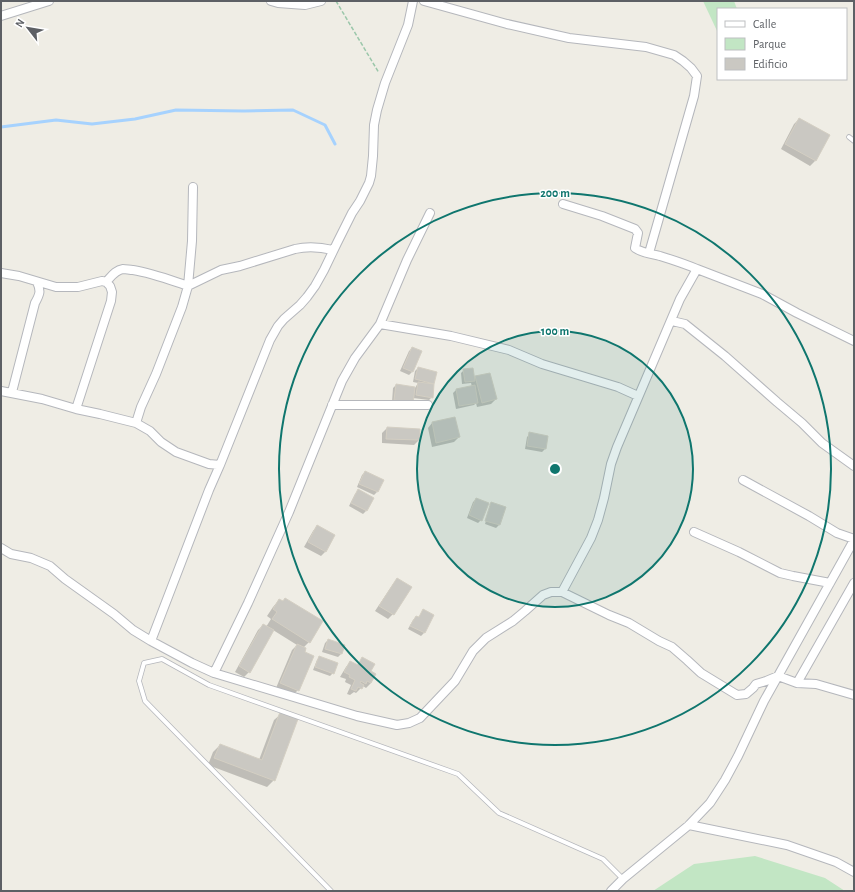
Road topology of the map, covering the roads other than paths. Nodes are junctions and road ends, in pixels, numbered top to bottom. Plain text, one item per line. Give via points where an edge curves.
1 (49, 1) edge
2 (271, 1) edge
3 (321, 1) edge
4 (413, 1) edge
5 (424, 1) edge
6 (1, 16) edge
7 (849, 137) dead end
8 (854, 141) edge
9 (193, 187) dead end
10 (563, 204) dead end
11 (430, 213) dead end
12 (334, 250) junction
13 (649, 253) junction
14 (697, 269) junction
15 (1, 273) edge
16 (37, 282) junction
17 (106, 282) junction
18 (188, 286) junction
19 (672, 321) junction
20 (380, 324) junction
21 (854, 341) edge
22 (1, 390) edge
23 (12, 392) junction
24 (638, 396) junction
25 (332, 405) junction
26 (428, 405) dead end
27 (76, 409) junction
28 (136, 423) junction
29 (220, 465) junction
30 (854, 466) edge
31 (743, 480) dead end
32 (694, 532) dead end
33 (854, 540) edge
34 (1, 548) edge
35 (854, 582) edge
36 (830, 583) junction
37 (562, 592) junction
38 (151, 641) junction
39 (214, 673) junction
40 (778, 676) junction
41 (796, 683) junction
42 (854, 695) edge
43 (689, 825) junction
44 (854, 872) edge
45 (623, 879) junction
46 (331, 891) edge
47 (611, 891) edge

1 - 6 street
2 - 3 street via 305,5
4 - 12 street via 408,25 377,110 369,183
5 - 13 street via 569,38 646,47 674,55 691,68 696,76 694,96
7 - 8 lane
9 - 18 street
10 - 13 street via 635,230 638,233 635,248
11 - 20 street
12 - 18 street via 322,247 294,249 222,270
12 - 29 street via 308,296 284,319 274,333
13 - 14 street
14 - 19 street
14 - 21 street via 762,294
15 - 16 street
16 - 17 street via 56,287 78,287
16 - 23 street via 40,291
17 - 18 street via 123,269 152,274
17 - 27 street via 112,292 111,301
18 - 28 street
19 - 24 street
19 - 30 street via 684,324 725,356 822,443
20 - 24 street via 451,336 509,350 542,364
20 - 25 street via 355,358
22 - 23 street
23 - 27 street
24 - 37 street via 611,464 596,526
25 - 26 street
25 - 39 street via 289,512
27 - 28 street
28 - 29 street via 176,452 209,464
29 - 38 street
31 - 33 street
32 - 36 street via 780,573
33 - 36 street
34 - 38 street via 11,554 31,558 50,566
35 - 41 street
36 - 40 street
37 - 39 street via 543,595 513,621 486,638 473,651 454,681 420,718 410,723 397,725 357,716
37 - 40 street via 609,616 629,623 672,647 701,673 737,695 746,694 756,684
38 - 39 street
40 - 41 street
40 - 43 street via 725,780 710,803
41 - 42 street via 816,684
43 - 44 street via 787,845 836,862
43 - 45 street
45 - 46 lane via 603,859 499,813 458,774 209,685 162,659 144,664 139,681 146,701
45 - 47 street

